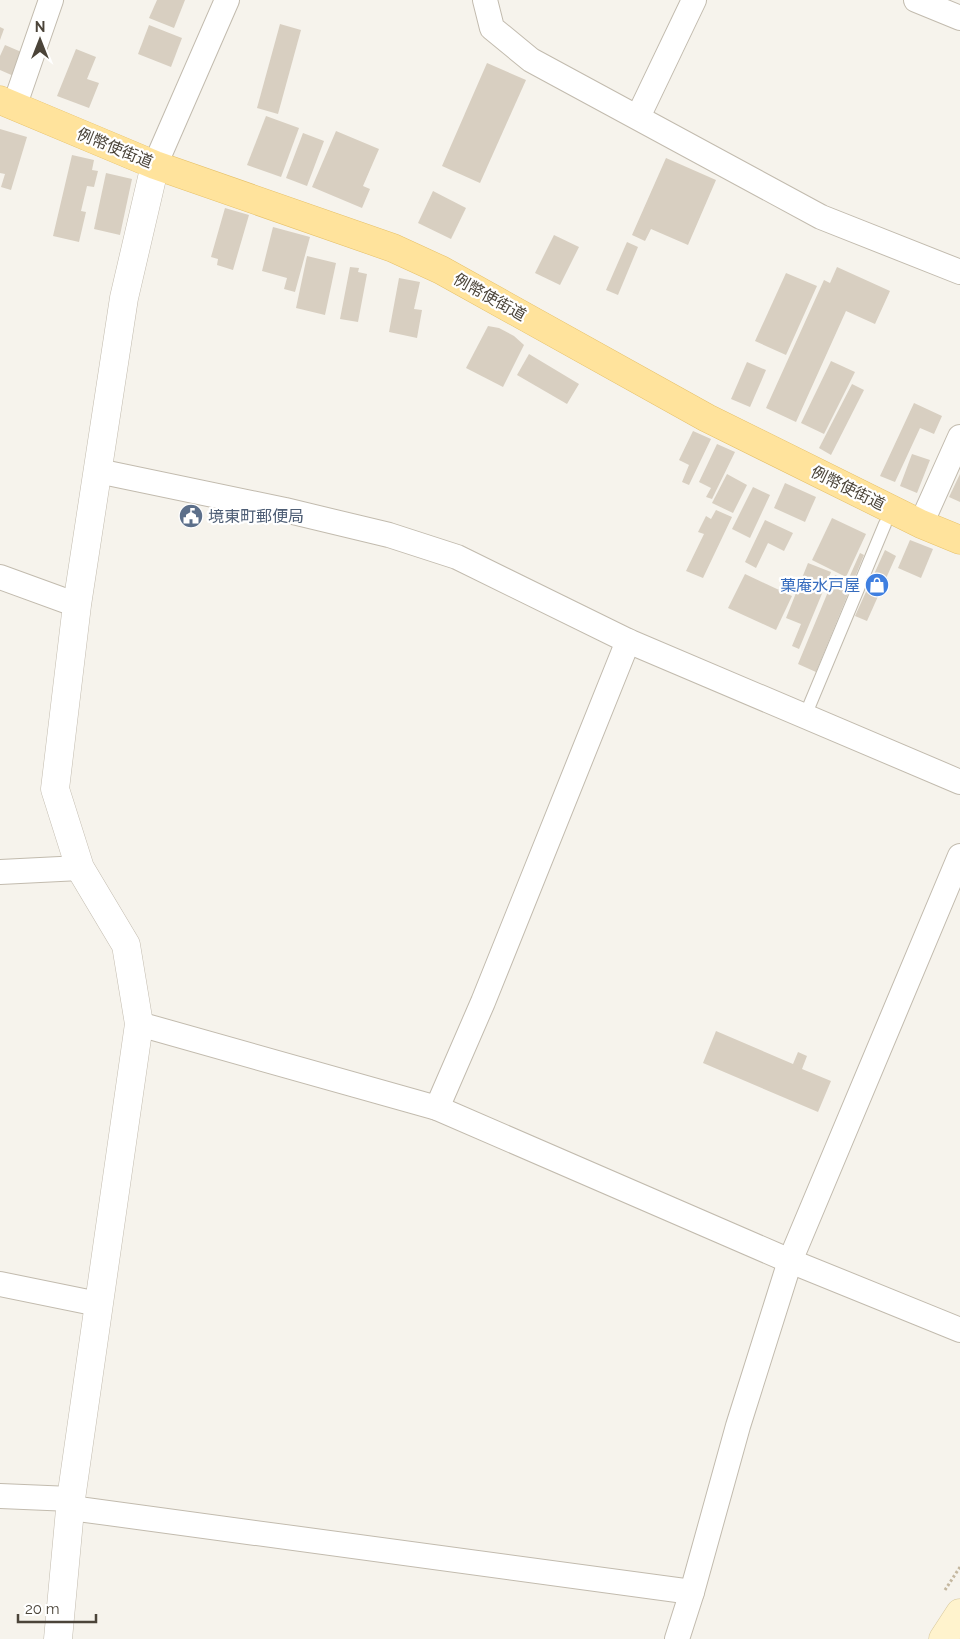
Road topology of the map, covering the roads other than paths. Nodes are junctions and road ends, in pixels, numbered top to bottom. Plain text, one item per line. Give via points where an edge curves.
1 (51, 0) edge
2 (227, 0) edge
3 (484, 0) edge
4 (694, 0) edge
5 (916, 0) edge
6 (960, 18) edge
7 (7, 104) edge
8 (638, 117) junction
9 (155, 165) junction
10 (960, 272) edge
11 (960, 437) edge
12 (98, 471) junction
13 (885, 524) dead end
14 (921, 524) junction
15 (960, 540) edge
16 (0, 577) edge
17 (77, 605) junction
18 (628, 641) junction
19 (805, 716) junction
20 (960, 782) edge
21 (960, 856) edge
22 (80, 868) junction
23 (0, 872) edge
24 (139, 1024) junction
25 (437, 1108) junction
26 (790, 1261) junction
27 (0, 1284) edge
28 (98, 1304) junction
29 (960, 1330) edge
30 (0, 1496) edge
31 (71, 1504) junction
32 (692, 1592) junction
33 (960, 1613) edge
34 (58, 1639) edge
35 (677, 1639) edge
36 (943, 1639) edge

1 - 7 street
2 - 9 street
3 - 8 street via 492,28 531,60
4 - 8 street
5 - 6 street
7 - 9 main road, 例幣使街道
8 - 10 street via 821,217
9 - 12 street via 124,298
9 - 14 main road, 例幣使街道 via 393,248 441,270 707,418
11 - 14 street
12 - 17 street
12 - 18 street via 389,535 457,557
13 - 19 lane
14 - 15 main road, 例幣使街道
16 - 17 street
17 - 22 street via 55,789
18 - 19 street
18 - 25 street
19 - 20 street
21 - 26 street
22 - 23 street
22 - 24 street via 126,945
24 - 25 street
24 - 28 street
25 - 26 street
26 - 29 street
26 - 32 street via 738,1426
27 - 28 street
28 - 31 street
30 - 31 street
31 - 32 street
31 - 34 street
32 - 35 street
33 - 36 main road

